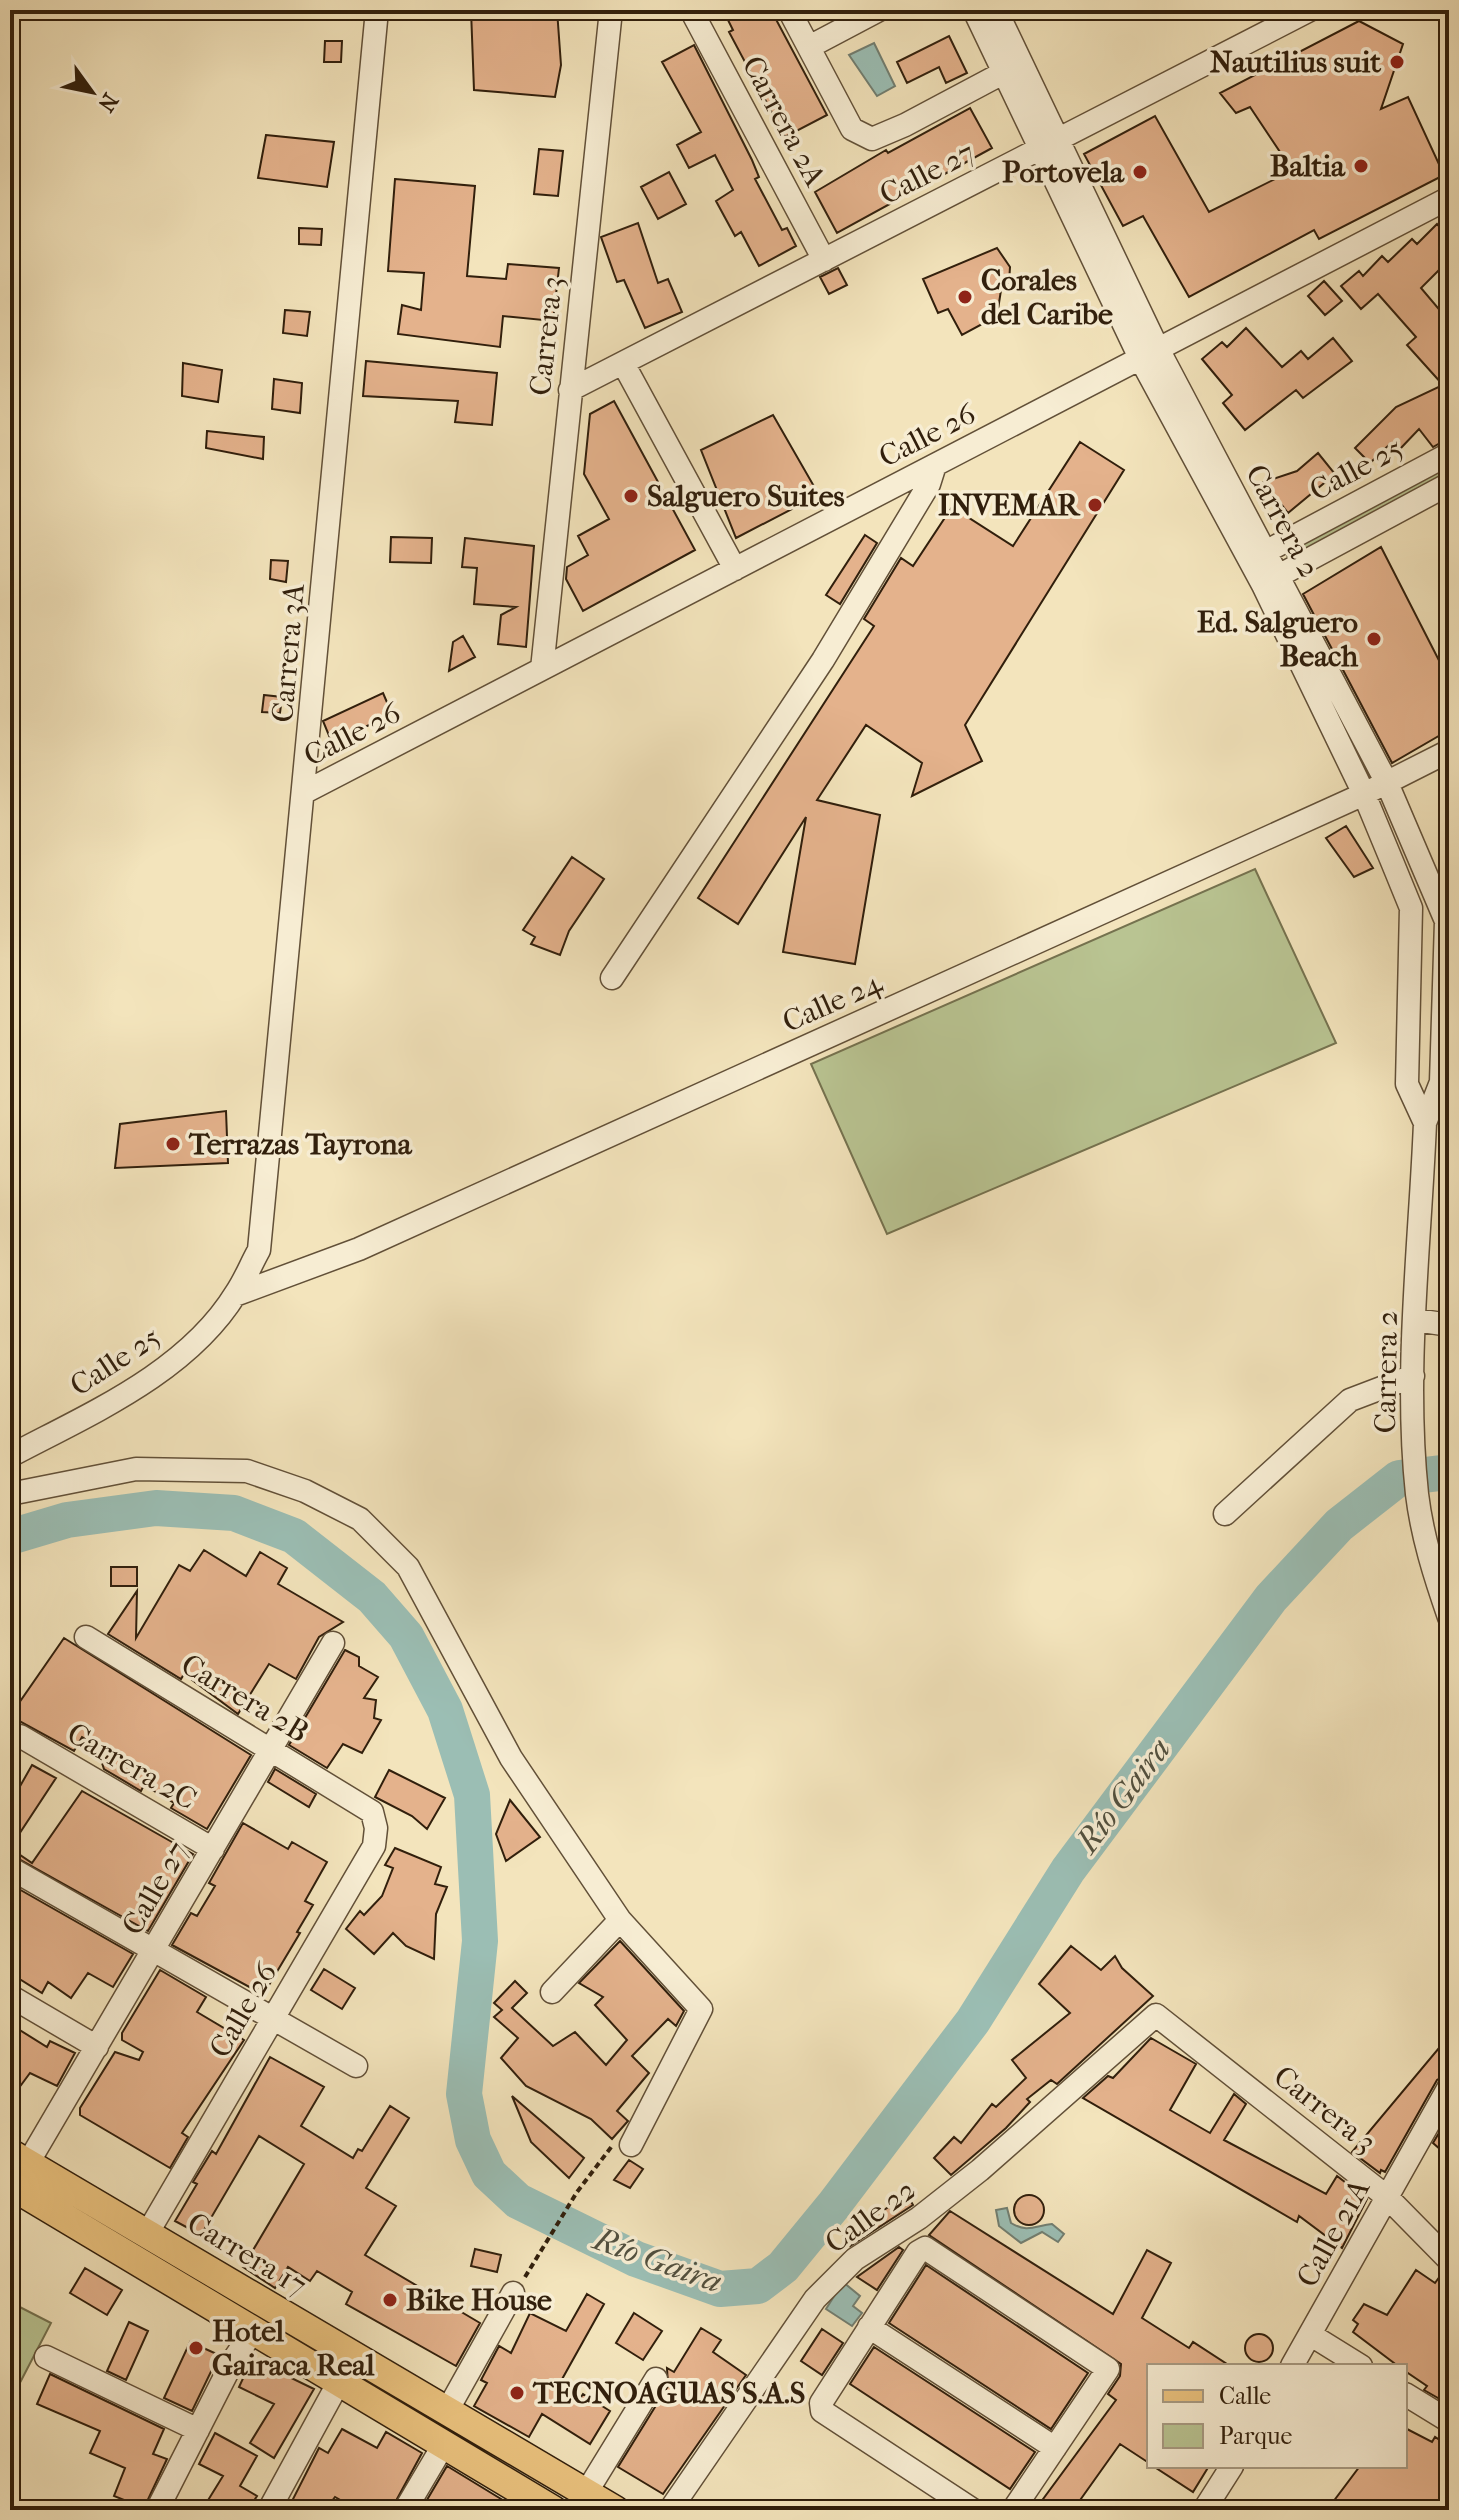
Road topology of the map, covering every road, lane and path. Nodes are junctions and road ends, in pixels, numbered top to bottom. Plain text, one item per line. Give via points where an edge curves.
1 (377, 10) edge
2 (611, 10) edge
3 (691, 10) edge
4 (789, 10) edge
5 (879, 10) edge
6 (974, 10) edge
7 (996, 10) edge
8 (1310, 10) edge
9 (809, 47) junction
10 (1013, 68) junction
11 (1049, 144) junction
12 (1449, 198) edge
13 (824, 260) junction
14 (1149, 354) junction
15 (623, 363) junction
16 (570, 390) junction
17 (1449, 454) edge
18 (935, 465) junction
19 (1449, 484) edge
20 (1257, 556) junction
21 (735, 569) junction
22 (1271, 580) junction
23 (542, 669) junction
24 (1449, 751) edge
25 (1387, 783) junction
26 (305, 792) junction
27 (1364, 794) junction
28 (1411, 908) junction
29 (1447, 925) edge
30 (612, 978) dead end
31 (1449, 1112) edge
32 (1425, 1123) junction
33 (235, 1295) junction
34 (1416, 1320) junction
35 (1449, 1325) edge
36 (1413, 1376) junction
37 (10, 1456) edge
38 (10, 1494) edge
39 (1225, 1514) dead end
40 (1449, 1617) edge
41 (86, 1637) dead end
42 (333, 1643) dead end
43 (20, 1736) dead end
44 (272, 1748) junction
45 (372, 1812) joint
46 (213, 1849) junction
47 (10, 1868) edge
48 (620, 1920) junction
49 (154, 1950) junction
50 (552, 1992) dead end
51 (10, 1996) edge
52 (1156, 2015) joint
53 (273, 2019) junction
54 (97, 2047) junction
55 (356, 2066) dead end
56 (1449, 2087) edge
57 (631, 2145) joint
58 (19, 2158) edge
59 (11, 2189) edge
60 (1387, 2197) junction
61 (147, 2234) junction
62 (1449, 2260) edge
63 (513, 2293) joint
64 (869, 2327) junction
65 (253, 2331) junction
66 (1311, 2335) junction
67 (353, 2356) junction
68 (46, 2357) dead end
69 (1293, 2364) edge
70 (1358, 2364) edge
71 (656, 2379) dead end
72 (338, 2383) junction
73 (1407, 2395) edge
74 (447, 2411) junction
75 (1449, 2421) edge
76 (198, 2430) junction
77 (444, 2444) junction
78 (1055, 2448) junction
79 (1231, 2468) edge
80 (586, 2493) junction
81 (157, 2510) edge
82 (269, 2510) edge
83 (405, 2510) edge
84 (553, 2510) edge
85 (615, 2510) edge
86 (670, 2510) edge
87 (973, 2510) edge
88 (1013, 2510) edge
89 (1204, 2510) edge

1 - 26 street, Carrera 3A
2 - 16 street, Carrera 3
3 - 13 street, Carrera 2A
4 - 9 street
5 - 9 street
6 - 10 street, Carrera 2
7 - 10 street, Carrera 2
8 - 11 street, Calle 27
9 - 10 street via 852,129 872,139
10 - 11 street, Carrera 2
11 - 13 street, Calle 27
11 - 14 street, Carrera 2
12 - 14 street, Calle 26
13 - 15 street, Calle 27
14 - 18 street, Calle 26
14 - 20 street, Carrera 2
15 - 16 street, Calle 27
15 - 21 street
16 - 23 street, Carrera 3
17 - 20 street, Calle 25
18 - 21 street, Calle 26
18 - 30 street via 929,484 823,660
19 - 22 street, Calle 25
20 - 22 street, Carrera 2
21 - 23 street, Calle 26
22 - 25 street, Carrera 2
22 - 27 street, Carrera 2
23 - 26 street, Calle 26
24 - 25 street, Calle 24
25 - 27 street, Calle 24
25 - 29 street, Carrera 2
26 - 33 street, Carrera 3A via 259,1250
27 - 28 street, Carrera 2
27 - 33 street, Calle 24 via 359,1249
28 - 29 street
28 - 32 street, Carrera 2 via 1407,1084
29 - 32 street, Carrera 2 via 1441,1082
31 - 32 street
32 - 34 street, Carrera 2
33 - 37 street, Calle 25 via 187,1350 113,1402
34 - 35 street
34 - 36 street, Carrera 2
36 - 39 street via 1350,1400
36 - 40 street, Carrera 2 via 1417,1494 1431,1566
38 - 48 street via 136,1469 247,1471 305,1491 360,1519 408,1567 511,1758
41 - 44 street, Carrera 2B
42 - 44 street, Calle 27
43 - 46 street, Carrera 2C
44 - 45 street, Carrera 2B
44 - 46 street, Calle 27
45 - 53 street, Calle 26 via 374,1846
46 - 49 street, Calle 27
47 - 49 street
48 - 50 street
48 - 57 street via 701,2009
49 - 53 street
49 - 54 street, Calle 27
51 - 54 street
52 - 60 street, Carrera 3
52 - 86 street, Calle 22 via 980,2170 855,2259 800,2320
53 - 55 street
53 - 61 street, Calle 26
54 - 58 street, Calle 27
56 - 60 street, Calle 21A
57 - 63 path via 610,2146
58 - 61 main road, Carrera 17
59 - 65 main road
60 - 62 street, Carrera 3
60 - 66 street, Calle 21A
61 - 67 main road, Carrera 17
63 - 74 street
64 - 78 street
64 - 78 street via 918,2252 931,2251 1108,2369
64 - 87 street via 821,2403 822,2411
65 - 72 main road
65 - 76 street
66 - 69 street, Calle 21A
66 - 70 street
67 - 72 street
67 - 74 main road, Carrera 17
68 - 76 street
71 - 80 street
72 - 77 main road
72 - 82 street
73 - 75 street
74 - 80 main road, Carrera 17
76 - 81 street
77 - 83 street
77 - 84 main road
78 - 88 street
79 - 89 street
80 - 85 main road, Carrera 17

